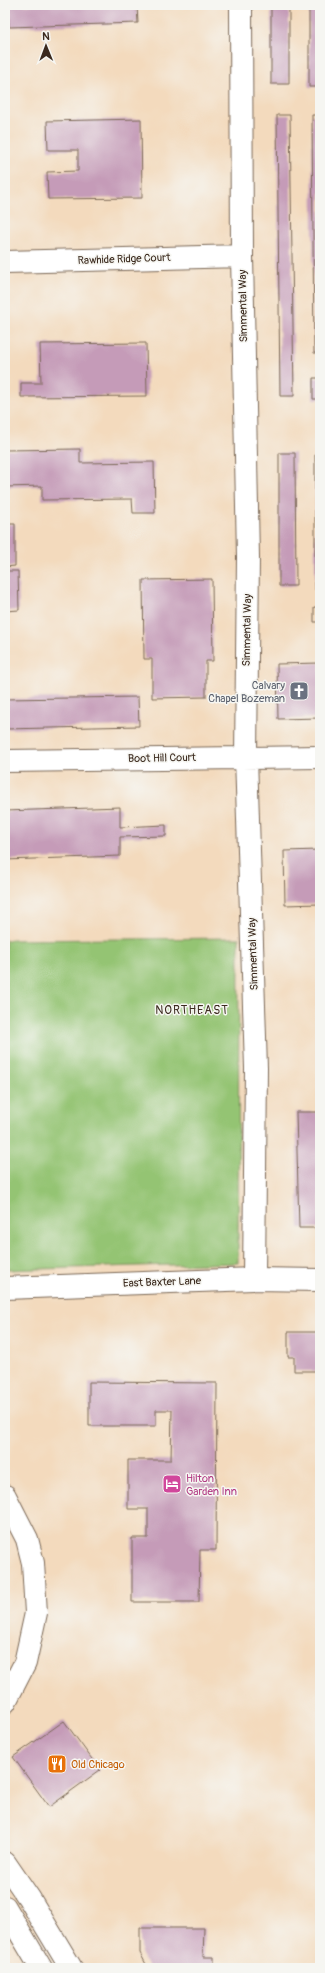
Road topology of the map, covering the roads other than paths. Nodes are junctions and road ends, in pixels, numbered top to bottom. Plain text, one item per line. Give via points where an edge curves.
1 (241, 5) edge
2 (242, 256) junction
3 (5, 262) edge
4 (246, 757) junction
5 (320, 757) edge
6 (5, 761) edge
7 (254, 1279) junction
8 (320, 1280) edge
9 (5, 1288) edge
10 (5, 1496) edge
11 (5, 1702) edge
12 (5, 1863) edge
13 (5, 1907) edge
14 (41, 1968) edge
15 (71, 1968) edge

1 - 2 street, Simmental Way
2 - 3 street, Rawhide Ridge Court
2 - 4 street, Simmental Way via 248,557
4 - 5 street, Boot Hill Court
4 - 6 street, Boot Hill Court
4 - 7 street, Simmental Way via 256,1068
7 - 8 street, East Baxter Lane
7 - 9 street, East Baxter Lane
10 - 11 street via 26,1539 33,1563 36,1613 25,1663
12 - 15 street
13 - 14 street

